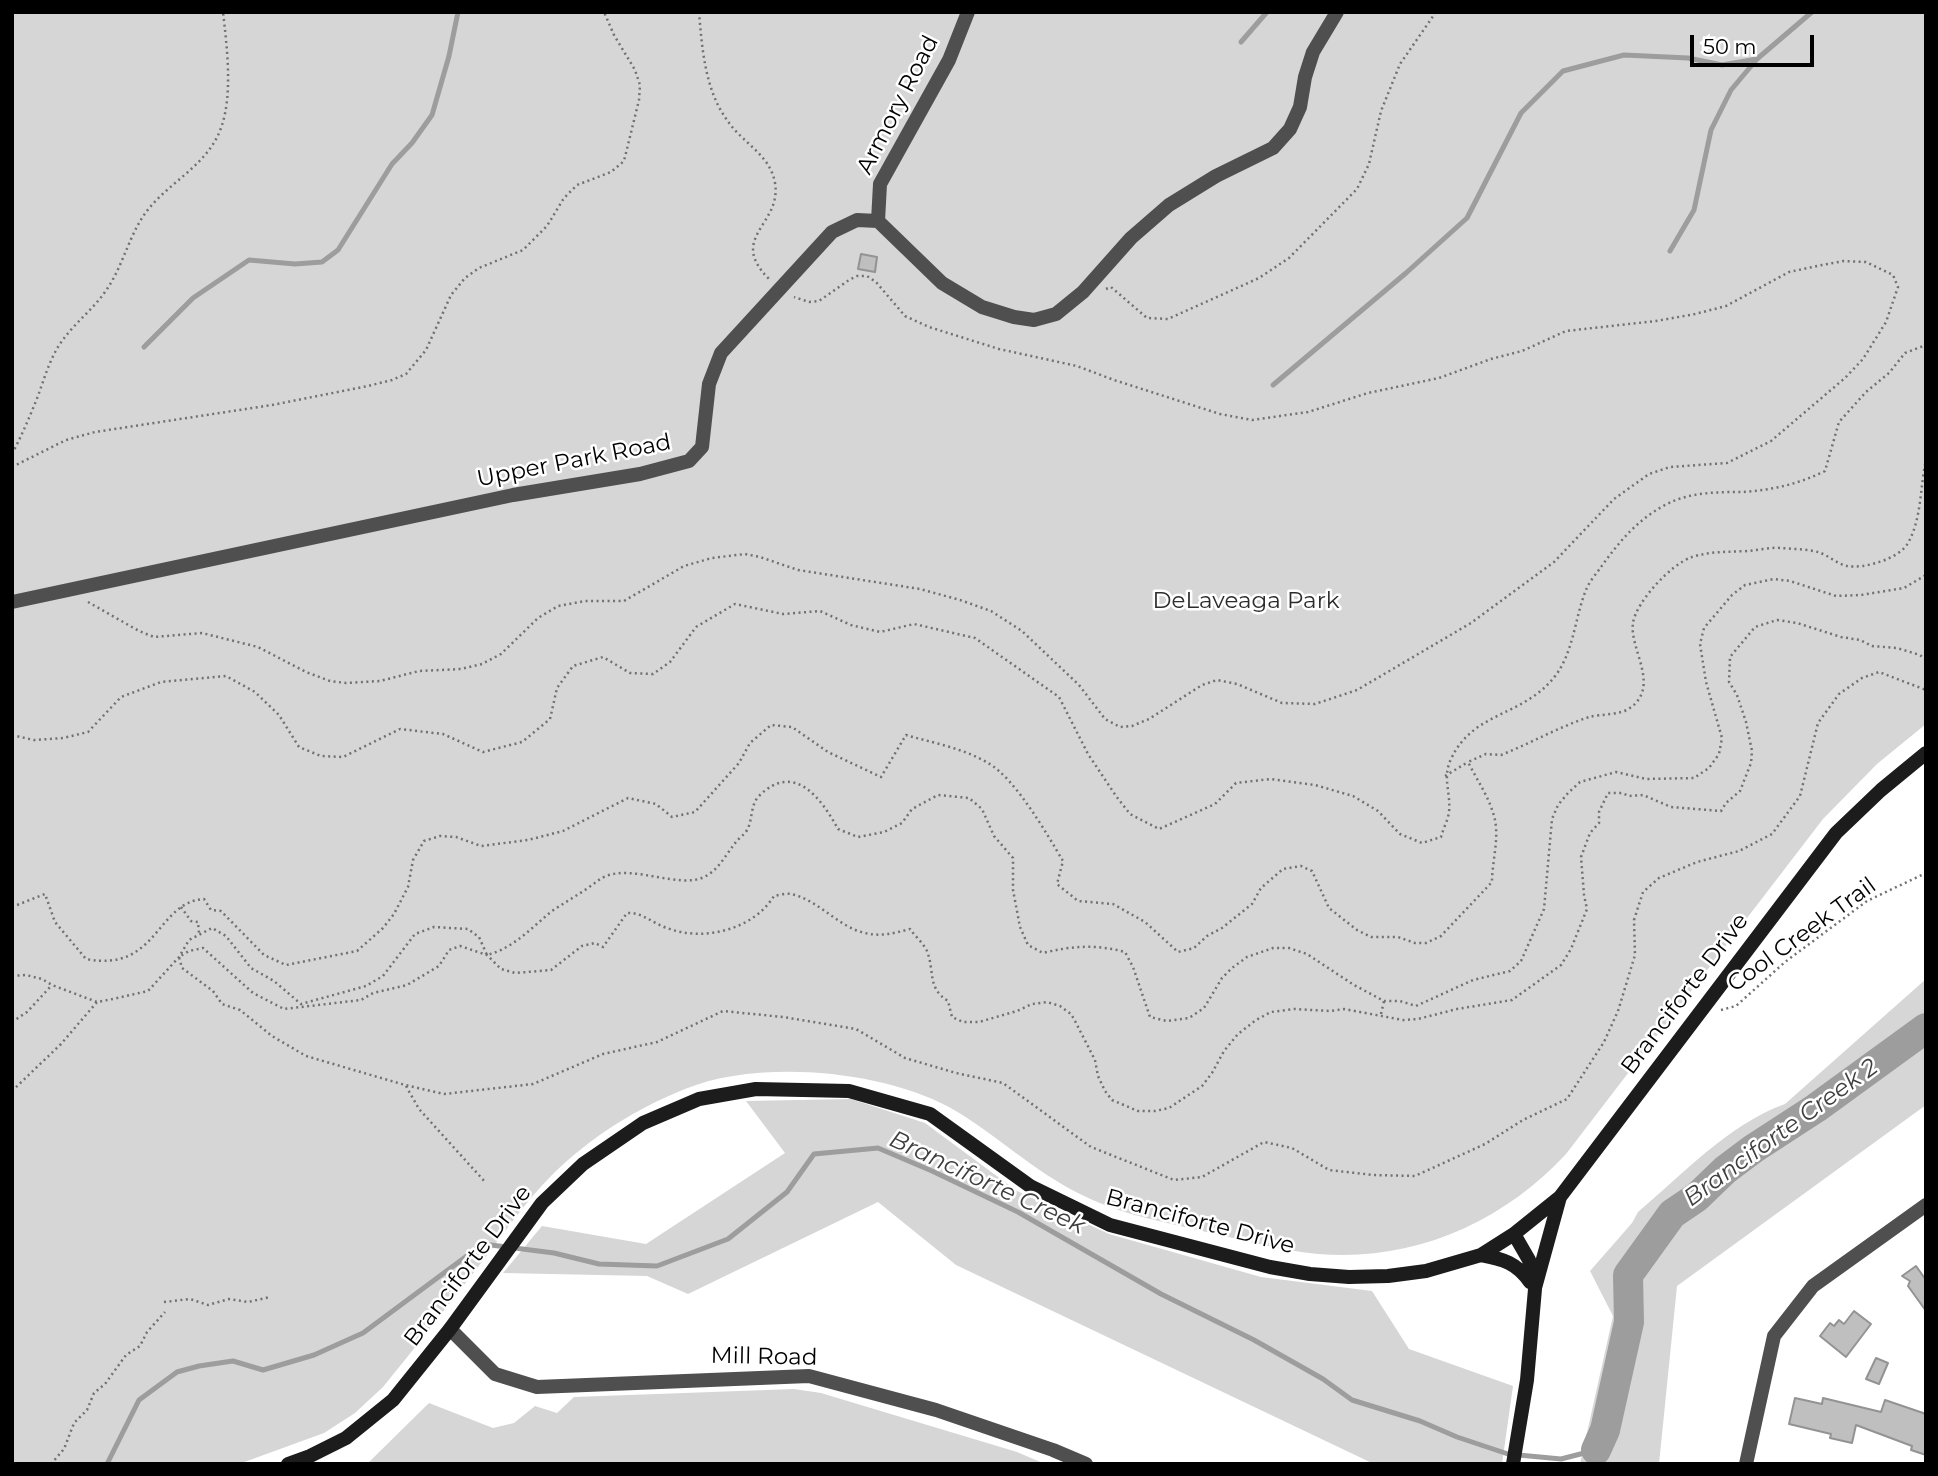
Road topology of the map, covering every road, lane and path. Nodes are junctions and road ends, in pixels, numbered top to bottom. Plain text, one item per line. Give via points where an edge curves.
1 (223, 12) edge
2 (604, 12) edge
3 (699, 12) edge
4 (968, 12) edge
5 (1337, 12) edge
6 (1436, 12) edge
7 (878, 221) junction
8 (780, 289) junction
9 (1083, 292) junction
10 (1926, 345) edge
11 (12, 454) edge
12 (1926, 460) edge
13 (12, 467) edge
14 (1926, 575) edge
15 (83, 601) dead end
16 (12, 602) edge
17 (1926, 660) edge
18 (1926, 690) edge
19 (12, 735) edge
20 (1926, 753) edge
21 (1468, 762) junction
22 (1445, 776) junction
23 (1926, 873) edge
24 (181, 906) junction
25 (12, 907) edge
26 (199, 934) junction
27 (487, 955) junction
28 (179, 957) junction
29 (12, 976) edge
30 (52, 985) junction
31 (1384, 1001) junction
32 (97, 1002) junction
33 (1381, 1016) junction
34 (1695, 1017) junction
35 (12, 1022) edge
36 (405, 1085) junction
37 (12, 1091) edge
38 (486, 1182) dead end
39 (1560, 1197) junction
40 (1926, 1205) edge
41 (1514, 1234) junction
42 (1480, 1255) junction
43 (1535, 1289) junction
44 (270, 1297) dead end
45 (164, 1302) dead end
46 (165, 1312) dead end
47 (450, 1329) junction
48 (51, 1464) edge
49 (288, 1464) edge
50 (1086, 1464) edge
51 (1513, 1464) edge
52 (1745, 1464) edge

1 - 11 path via 226,92 217,136 204,156 147,211 109,286 62,340
2 - 13 path via 640,85 624,161 611,172 577,185 523,250 465,278 451,295 426,350 406,374 259,407 95,432 66,440
3 - 8 path via 706,68 719,109 771,169 775,199 752,253 761,271
4 - 7 street, Armory Road via 949,60 880,184
5 - 9 street via 1313,52 1290,130 1273,148 1169,205 1130,238
6 - 9 path via 1400,64 1357,189 1289,258 1259,278 1168,319 1147,318 1111,287 1092,294
7 - 8 street, Upper Park Road via 857,220 832,232
7 - 9 street via 942,283 982,307 1034,320 1056,314
8 - 15 path via 814,302 857,276 867,276 905,316 929,327 1252,420 1308,412 1439,378 1566,331 1656,321 1726,306 1789,272 1812,267 1866,262 1892,275 1898,287 1886,321 1863,359 1771,441 1727,463 1649,474 1614,499 1554,562 1480,617 1357,690 1315,704 1282,703 1217,680 1149,719 1120,727 1105,719 1079,685 1022,631 991,611 920,589 798,570 745,554 684,566 624,601 558,606 538,618 501,654 482,664 380,681 330,681 258,647 202,633 149,636
8 - 16 street, Upper Park Road via 721,353 709,384 702,447 689,461
10 - 22 path via 1905,353 1839,422 1825,471 1799,484 1687,497 1668,503 1638,523 1587,588 1557,674 1522,706 1478,724 1463,738
12 - 21 path via 1908,545 1880,564 1847,566 1818,552 1777,547 1691,557 1671,570 1641,603 1633,623 1643,664 1643,692 1630,708 1592,716 1501,755 1486,754
14 - 31 path via 1904,588 1861,595 1836,596 1774,579 1745,585 1732,595 1704,628 1700,644 1722,738 1719,754 1709,768 1694,778 1646,779 1616,772 1580,782 1558,805 1552,819 1544,909 1521,961 1510,971 1473,980 1416,1006
17 - 33 path via 1897,648 1872,646 1797,623 1777,620 1755,627 1730,657 1729,682 1752,751 1740,791 1720,811 1671,807 1643,795 1608,793 1581,857 1587,909 1561,965 1513,1000 1499,1004 1419,1020
18 - 36 path via 1879,672 1839,694 1818,723 1800,796 1772,834 1738,851 1660,877 1643,892 1634,920 1636,955 1618,1011 1567,1099 1485,1144 1415,1175 1329,1170 1293,1148 1264,1142 1202,1177 1174,1180 1091,1147 1003,1083 905,1058 856,1029 735,1012 723,1011 657,1042 603,1054 533,1084 444,1094
19 - 22 path via 34,740 88,732 121,696 161,682 226,676 255,692 279,715 299,747 321,756 342,757 400,729 443,734 483,752 522,742 550,719 557,688 573,666 603,657 630,673 653,674 670,662 696,627 735,604 783,614 820,611 880,632 914,624 975,638 1059,697 1116,796 1130,814 1158,829 1215,804 1236,783 1271,779 1353,796 1378,811 1400,834 1422,843 1441,837 1449,812
20 - 34 street, Branciforte Drive via 1836,833
21 - 22 path
21 - 24 path via 1495,818 1492,882 1441,936 1426,943 1371,937 1357,930 1329,908 1312,871 1301,866 1283,869 1261,888 1252,904 1222,928 1194,948 1178,952 1145,922 1113,904 1078,901 1056,884 1063,861 1027,803 987,762 906,735 881,777 828,752 792,727 771,725 750,743 739,763 695,812 672,817 656,804 628,798 563,831 528,840 481,846 456,837 424,841 394,914 357,951 286,965 264,955 232,920 211,910 204,899
23 - 34 path, Cool Creek Trail via 1867,901 1785,962 1736,1006
24 - 25 path via 128,958 103,963 86,959 61,931 45,894
24 - 26 path via 191,921 198,922
26 - 27 path via 212,928 226,936 251,968 302,1004 366,986 383,976 415,934 434,927 468,929 479,937
26 - 28 path via 189,940
27 - 28 path via 460,946 449,950 439,966 407,985 373,992 361,1000 284,1009 253,993 203,948
27 - 31 path via 519,940 603,877 618,873 693,882 708,876 748,829 758,796 782,780 798,782 828,811 838,829 858,837 902,823 912,809 938,795 969,798 982,809 994,836 1013,858 1015,908 1028,945 1043,953 1083,946 1125,952 1150,1017 1167,1021 1189,1018 1204,1008 1232,968 1273,948 1307,954
27 - 33 path via 501,969 515,973 551,970 582,946 595,943 603,947 627,913 637,912 670,930 704,935 750,922 774,896 790,893 864,933 888,935 910,929 926,948 932,985 947,1001 952,1017 963,1022 979,1022 1032,1004 1060,1006 1075,1021 1105,1091 1112,1100 1138,1111 1170,1108 1202,1086 1238,1034 1271,1012 1344,1009
28 - 32 path via 148,991
28 - 36 path via 182,968 222,1003 240,1010 293,1049
29 - 30 path via 26,975
30 - 32 path
30 - 35 path
31 - 33 path
32 - 37 path
34 - 39 street, Branciforte Drive
36 - 38 path via 419,1109
39 - 41 street, Branciforte Drive
39 - 43 street
40 - 52 street via 1813,1286 1774,1336
41 - 42 street, Branciforte Drive
41 - 43 street via 1529,1260
42 - 43 street via 1504,1259 1521,1269
42 - 47 street, Branciforte Drive via 1426,1271 1388,1276 1349,1277 1270,1267 1110,1225 1030,1186 930,1114 849,1091 756,1089 699,1099 643,1123 583,1164 542,1203
43 - 51 street
44 - 45 path via 208,1305 190,1299
46 - 48 path via 140,1346 126,1355 94,1393
47 - 49 street, Branciforte Drive via 393,1400 346,1438
47 - 50 street, Mill Road via 495,1374 537,1387 809,1376 936,1410

